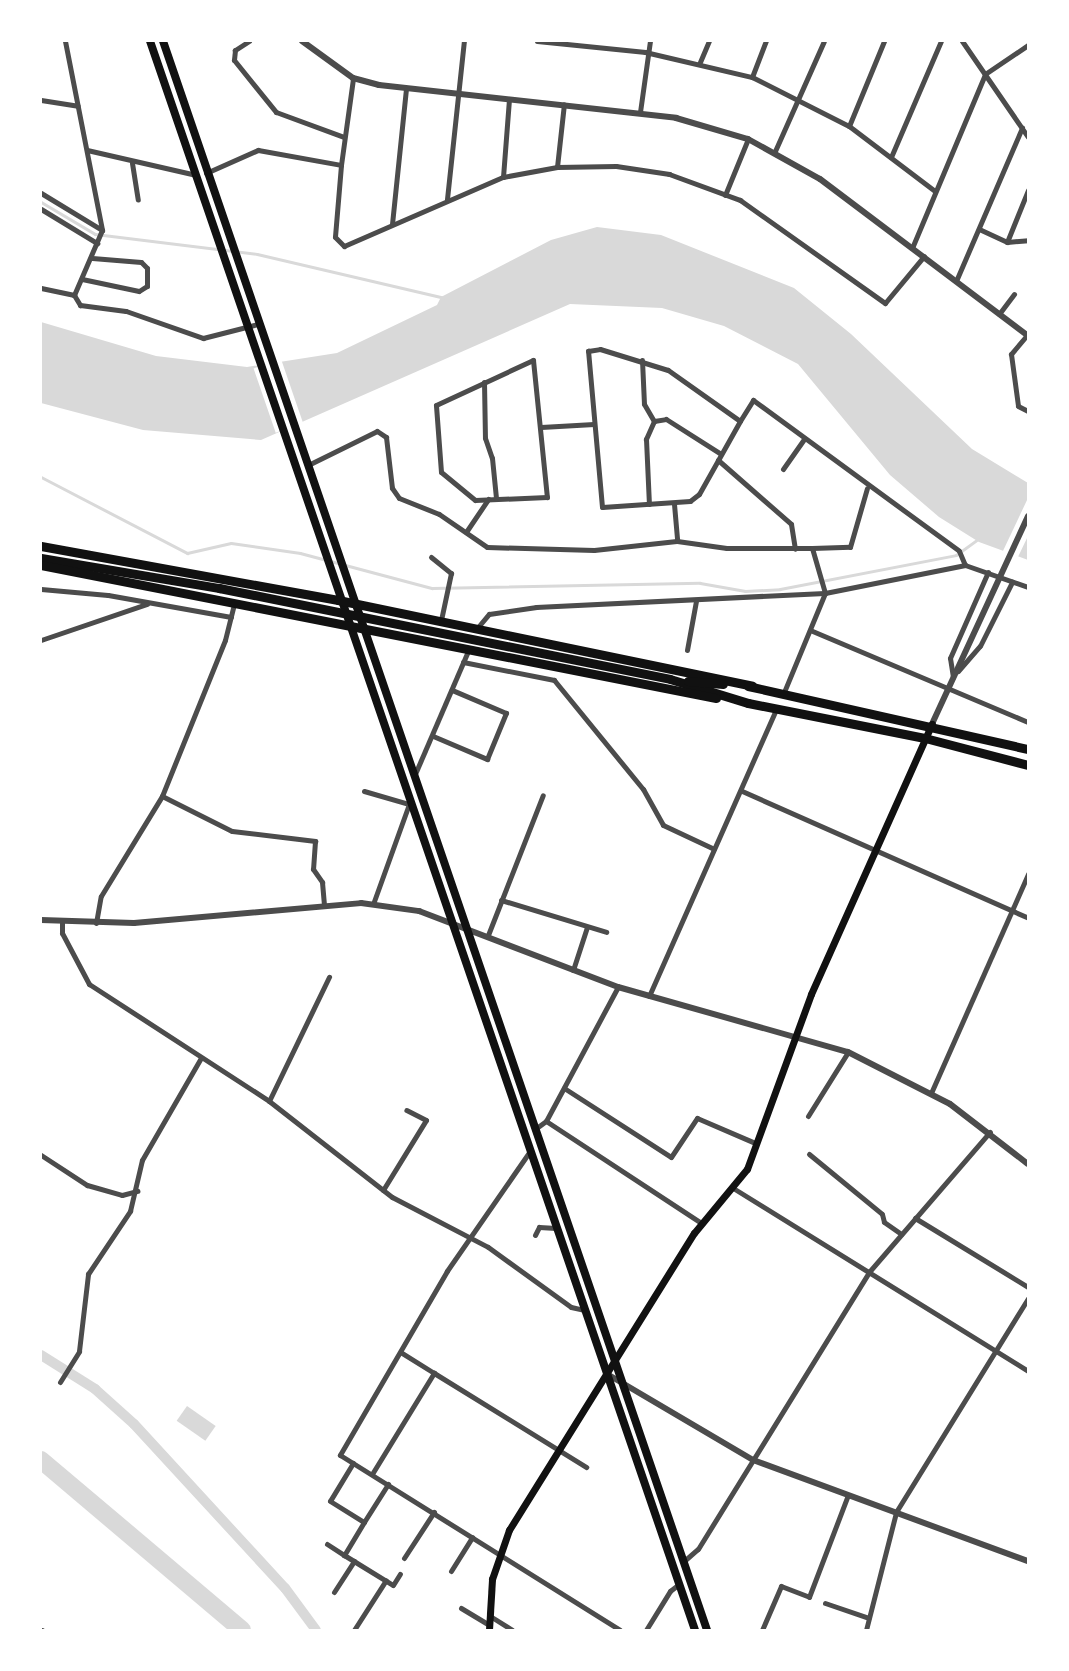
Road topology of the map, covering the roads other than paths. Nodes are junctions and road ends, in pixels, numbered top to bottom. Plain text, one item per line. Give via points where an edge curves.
1 (65, 41) edge
2 (150, 41) edge
3 (163, 41) edge
4 (249, 41) edge
5 (302, 41) edge
6 (464, 41) edge
7 (537, 41) edge
8 (650, 41) edge
9 (709, 41) edge
10 (766, 41) edge
11 (824, 41) edge
12 (884, 41) edge
13 (941, 41) edge
14 (962, 41) edge
15 (590, 44) edge
16 (1028, 45) edge
17 (645, 52) junction
18 (700, 62) junction
19 (985, 74) junction
20 (752, 77) junction
21 (352, 78) junction
22 (406, 89) junction
23 (458, 94) junction
24 (800, 98) junction
25 (509, 99) junction
26 (41, 100) edge
27 (564, 104) junction
28 (78, 106) junction
29 (640, 112) junction
30 (849, 126) junction
31 (1022, 128) junction
32 (344, 137) junction
33 (1028, 137) edge
34 (748, 139) junction
35 (87, 150) junction
36 (775, 151) junction
37 (891, 157) junction
38 (132, 163) junction
39 (341, 166) junction
40 (557, 167) junction
41 (206, 172) junction
42 (196, 175) junction
43 (503, 177) junction
44 (1028, 190) edge
45 (935, 191) junction
46 (41, 194) edge
47 (725, 194) junction
48 (447, 199) junction
49 (138, 200) dead end
50 (41, 209) edge
51 (392, 224) junction
52 (979, 228) junction
53 (102, 230) junction
54 (1028, 240) edge
55 (1007, 242) junction
56 (97, 243) junction
57 (912, 248) junction
58 (924, 256) junction
59 (92, 258) junction
60 (82, 279) junction
61 (956, 281) junction
62 (41, 288) edge
63 (1014, 294) dead end
64 (74, 295) junction
65 (999, 314) junction
66 (258, 324) junction
67 (249, 326) junction
68 (1027, 335) edge
69 (642, 360) junction
70 (484, 382) junction
71 (1028, 411) edge
72 (654, 421) junction
73 (740, 421) junction
74 (594, 424) junction
75 (541, 427) junction
76 (804, 439) junction
77 (721, 454) junction
78 (718, 460) junction
79 (308, 465) junction
80 (784, 469) dead end
81 (867, 488) junction
82 (496, 498) junction
83 (488, 499) junction
84 (650, 504) junction
85 (674, 504) junction
86 (1028, 516) edge
87 (466, 532) junction
88 (677, 542) junction
89 (41, 546) edge
90 (812, 548) junction
91 (795, 549) junction
92 (41, 552) edge
93 (431, 557) dead end
94 (41, 558) edge
95 (965, 564) junction
96 (41, 565) edge
97 (92, 566) junction
98 (988, 572) junction
99 (1012, 582) junction
100 (1028, 587) edge
101 (41, 589) edge
102 (825, 593) junction
103 (338, 600) junction
104 (696, 601) junction
105 (147, 604) junction
106 (358, 604) junction
107 (234, 605) junction
108 (231, 617) junction
109 (441, 620) junction
110 (348, 628) junction
111 (478, 628) junction
112 (810, 630) junction
113 (369, 632) junction
114 (41, 640) edge
115 (687, 650) dead end
116 (468, 651) junction
117 (463, 662) junction
118 (953, 677) junction
119 (670, 679) junction
120 (752, 686) junction
121 (949, 686) junction
122 (452, 690) junction
123 (784, 692) junction
124 (748, 703) junction
125 (776, 709) junction
126 (1028, 722) edge
127 (932, 724) junction
128 (433, 736) junction
129 (925, 738) junction
130 (1028, 749) edge
131 (1028, 764) edge
132 (414, 775) junction
133 (364, 791) dead end
134 (742, 791) junction
135 (543, 795) dead end
136 (162, 796) junction
137 (409, 804) junction
138 (714, 849) junction
139 (875, 851) junction
140 (1028, 874) edge
141 (501, 900) junction
142 (373, 904) junction
143 (324, 906) junction
144 (1012, 910) junction
145 (1028, 918) edge
146 (41, 920) edge
147 (448, 920) junction
148 (62, 922) junction
149 (96, 924) junction
150 (464, 926) junction
151 (586, 927) junction
152 (606, 932) dead end
153 (488, 935) junction
154 (573, 970) junction
155 (329, 977) dead end
156 (618, 987) junction
157 (648, 996) junction
158 (796, 1034) junction
159 (848, 1052) junction
160 (201, 1058) junction
161 (564, 1088) junction
162 (931, 1093) junction
163 (269, 1101) junction
164 (406, 1110) dead end
165 (808, 1116) dead end
166 (546, 1121) junction
167 (535, 1129) junction
168 (990, 1132) junction
169 (755, 1143) junction
170 (530, 1151) junction
171 (809, 1154) dead end
172 (41, 1155) edge
173 (1028, 1164) edge
174 (733, 1188) junction
175 (382, 1190) junction
176 (137, 1191) junction
177 (915, 1218) junction
178 (701, 1223) junction
179 (556, 1228) junction
180 (900, 1234) junction
181 (535, 1235) dead end
182 (470, 1236) junction
183 (869, 1272) junction
184 (1028, 1287) edge
185 (1028, 1298) edge
186 (584, 1310) junction
187 (995, 1351) junction
188 (401, 1352) junction
189 (616, 1360) junction
190 (1028, 1371) edge
191 (434, 1373) junction
192 (607, 1374) junction
193 (60, 1382) dead end
194 (624, 1382) junction
195 (559, 1450) junction
196 (753, 1460) junction
197 (353, 1463) junction
198 (586, 1467) dead end
199 (372, 1474) junction
200 (388, 1484) junction
201 (848, 1495) junction
202 (434, 1512) junction
203 (896, 1512) junction
204 (364, 1522) junction
205 (472, 1537) junction
206 (327, 1544) dead end
207 (499, 1553) junction
208 (344, 1555) junction
209 (404, 1558) dead end
210 (354, 1561) junction
211 (684, 1561) junction
212 (1028, 1561) edge
213 (451, 1571) dead end
214 (400, 1574) dead end
215 (386, 1580) junction
216 (679, 1584) junction
217 (334, 1592) dead end
218 (825, 1603) dead end
219 (461, 1608) dead end
220 (490, 1616) junction
221 (869, 1618) junction
222 (489, 1627) edge
223 (354, 1630) edge
224 (512, 1630) edge
225 (620, 1630) edge
226 (646, 1630) edge
227 (695, 1630) edge
228 (707, 1630) edge
229 (762, 1630) edge
230 (866, 1630) edge

1 - 28 street
2 - 42 main road
3 - 41 main road
4 - 32 street via 235,50 234,60 276,112
5 - 21 street
6 - 23 street
7 - 15 street
8 - 17 street
9 - 18 street
10 - 20 street
11 - 24 street
12 - 30 street
13 - 37 street
14 - 19 street
15 - 17 street
16 - 19 street
17 - 18 street
17 - 29 street
18 - 20 street
19 - 31 street
19 - 45 street
20 - 24 street
21 - 22 street
21 - 32 street
22 - 23 street
22 - 51 street
23 - 25 street
23 - 48 street
24 - 30 street
24 - 36 street
25 - 27 street
25 - 43 street
26 - 28 street
27 - 29 street
27 - 40 street
28 - 35 street
29 - 34 street via 695,122
30 - 37 street
31 - 33 street
31 - 52 street
32 - 39 street
34 - 36 street
34 - 47 street
35 - 38 street
35 - 53 street
36 - 57 street via 820,179
37 - 45 street
38 - 42 street
38 - 49 street
39 - 41 street via 258,150
39 - 51 street via 335,237 344,246
40 - 43 street
40 - 47 street via 616,166 669,174
41 - 66 main road
42 - 67 main road
43 - 48 street
44 - 55 street
45 - 57 street
46 - 53 street
47 - 58 street via 786,230 884,302
48 - 51 street
50 - 56 street
52 - 55 street
52 - 61 street
53 - 56 street
54 - 55 street
56 - 59 street
57 - 58 street
58 - 61 street
59 - 60 street
59 - 60 street via 141,262 147,268 147,286 138,291
60 - 64 street
61 - 65 street
62 - 64 street
63 - 65 street
64 - 67 street via 80,305 126,311 203,338
65 - 68 street
66 - 67 street
66 - 79 main road
67 - 103 main road
68 - 71 street via 1011,354 1018,406
69 - 72 street via 644,404
69 - 73 street via 700,389
69 - 74 street via 600,349 588,351
70 - 75 street via 533,360
70 - 82 street via 485,438 492,458
70 - 83 street via 436,405 441,472 475,500
72 - 77 street via 666,419
72 - 84 street via 646,439
73 - 76 street via 753,400
73 - 77 street
74 - 75 street
74 - 84 street via 602,507
75 - 82 street via 547,497
76 - 80 street
76 - 81 street
77 - 78 street
78 - 85 street via 699,494
78 - 91 street via 792,524
79 - 87 street via 377,431 386,438 392,488 399,498 439,514
79 - 106 main road
81 - 90 street via 850,548
81 - 95 street via 959,552
82 - 83 street
83 - 87 street
84 - 85 street
85 - 88 street
86 - 118 street
87 - 88 street via 487,547 594,550
88 - 91 street
89 - 103 highway
90 - 91 street
90 - 102 street
92 - 97 highway
93 - 109 street via 451,573
94 - 97 highway
95 - 98 street
95 - 102 street
96 - 107 highway
97 - 119 highway via 219,588
98 - 99 street
98 - 118 street via 950,658
99 - 100 street
99 - 118 street via 980,646
101 - 105 street
102 - 104 street
102 - 112 street
103 - 106 highway
103 - 110 main road
104 - 111 street via 536,607 489,614
104 - 115 street
105 - 108 street
105 - 114 street
106 - 109 highway
106 - 113 main road
107 - 108 street
107 - 110 highway
108 - 136 street
109 - 111 highway
110 - 113 highway
110 - 137 main road
111 - 120 highway
112 - 121 street
112 - 123 street
113 - 116 highway
113 - 132 main road
116 - 117 street
116 - 124 highway
117 - 122 street
117 - 138 street via 554,680 643,789 663,825
118 - 121 street
119 - 120 highway
119 - 124 highway
120 - 123 highway
121 - 126 street
121 - 127 street
122 - 128 street
122 - 128 street via 506,713 487,759
123 - 127 highway
124 - 125 highway
125 - 129 highway
125 - 134 street
127 - 129 main road
127 - 130 highway
128 - 132 street
129 - 131 highway
129 - 139 main road
132 - 150 main road
133 - 137 street
134 - 138 street
134 - 139 street
135 - 141 street
136 - 143 street via 232,831 315,841 313,869 322,882
136 - 149 street via 101,896
137 - 142 street
137 - 147 main road
138 - 157 street
139 - 144 street
139 - 158 main road
140 - 144 street
141 - 151 street
141 - 153 street
142 - 143 street
142 - 147 street
143 - 149 street
144 - 145 street
144 - 162 street
146 - 148 street
147 - 150 street
147 - 170 main road
148 - 149 street
148 - 160 street via 62,933 89,984
150 - 153 street
150 - 167 main road
151 - 152 street
151 - 154 street
153 - 154 street
154 - 156 street
155 - 163 street
156 - 157 street
156 - 161 street
157 - 158 street
158 - 159 street
158 - 169 main road
159 - 162 street
159 - 165 street
160 - 163 street
160 - 176 street via 142,1160
161 - 166 street
161 - 169 street via 670,1157 697,1118
162 - 168 street
163 - 175 street
164 - 175 street via 426,1120
166 - 167 street
166 - 178 street
167 - 189 main road
168 - 173 street
168 - 177 street
169 - 174 main road via 747,1168
170 - 179 main road
170 - 182 street
171 - 180 street via 882,1214 884,1222
172 - 176 street via 87,1185 122,1195
174 - 178 main road
174 - 183 street
175 - 182 street
176 - 193 street via 119,1232 88,1274 81,1342
177 - 180 street
177 - 184 street
178 - 189 main road
179 - 181 street via 539,1228
179 - 186 main road
180 - 183 street
182 - 186 street via 571,1306
182 - 188 street
183 - 187 street
183 - 196 street
185 - 187 street
186 - 192 main road
187 - 190 street
187 - 203 street
188 - 191 street
188 - 197 street via 340,1454
189 - 192 main road
189 - 194 main road
191 - 195 street
191 - 199 street
192 - 194 street
192 - 195 main road
192 - 216 main road
194 - 196 street via 674,1417
194 - 211 main road
195 - 198 street
195 - 207 main road
196 - 201 street
196 - 211 street via 698,1549
197 - 199 street
197 - 204 street via 330,1500
199 - 200 street
200 - 202 street
200 - 204 street
201 - 203 street
201 - 229 street via 810,1597 781,1586
202 - 205 street
202 - 209 street
203 - 212 street
203 - 221 street
204 - 208 street
205 - 207 street
205 - 213 street
206 - 208 street
207 - 220 main road
207 - 225 street
208 - 210 street
210 - 215 street
210 - 217 street
211 - 228 main road
214 - 215 street via 393,1585
215 - 223 street
216 - 226 street via 670,1592
216 - 227 main road
218 - 221 street
219 - 222 street
220 - 222 main road
220 - 224 street
221 - 230 street

